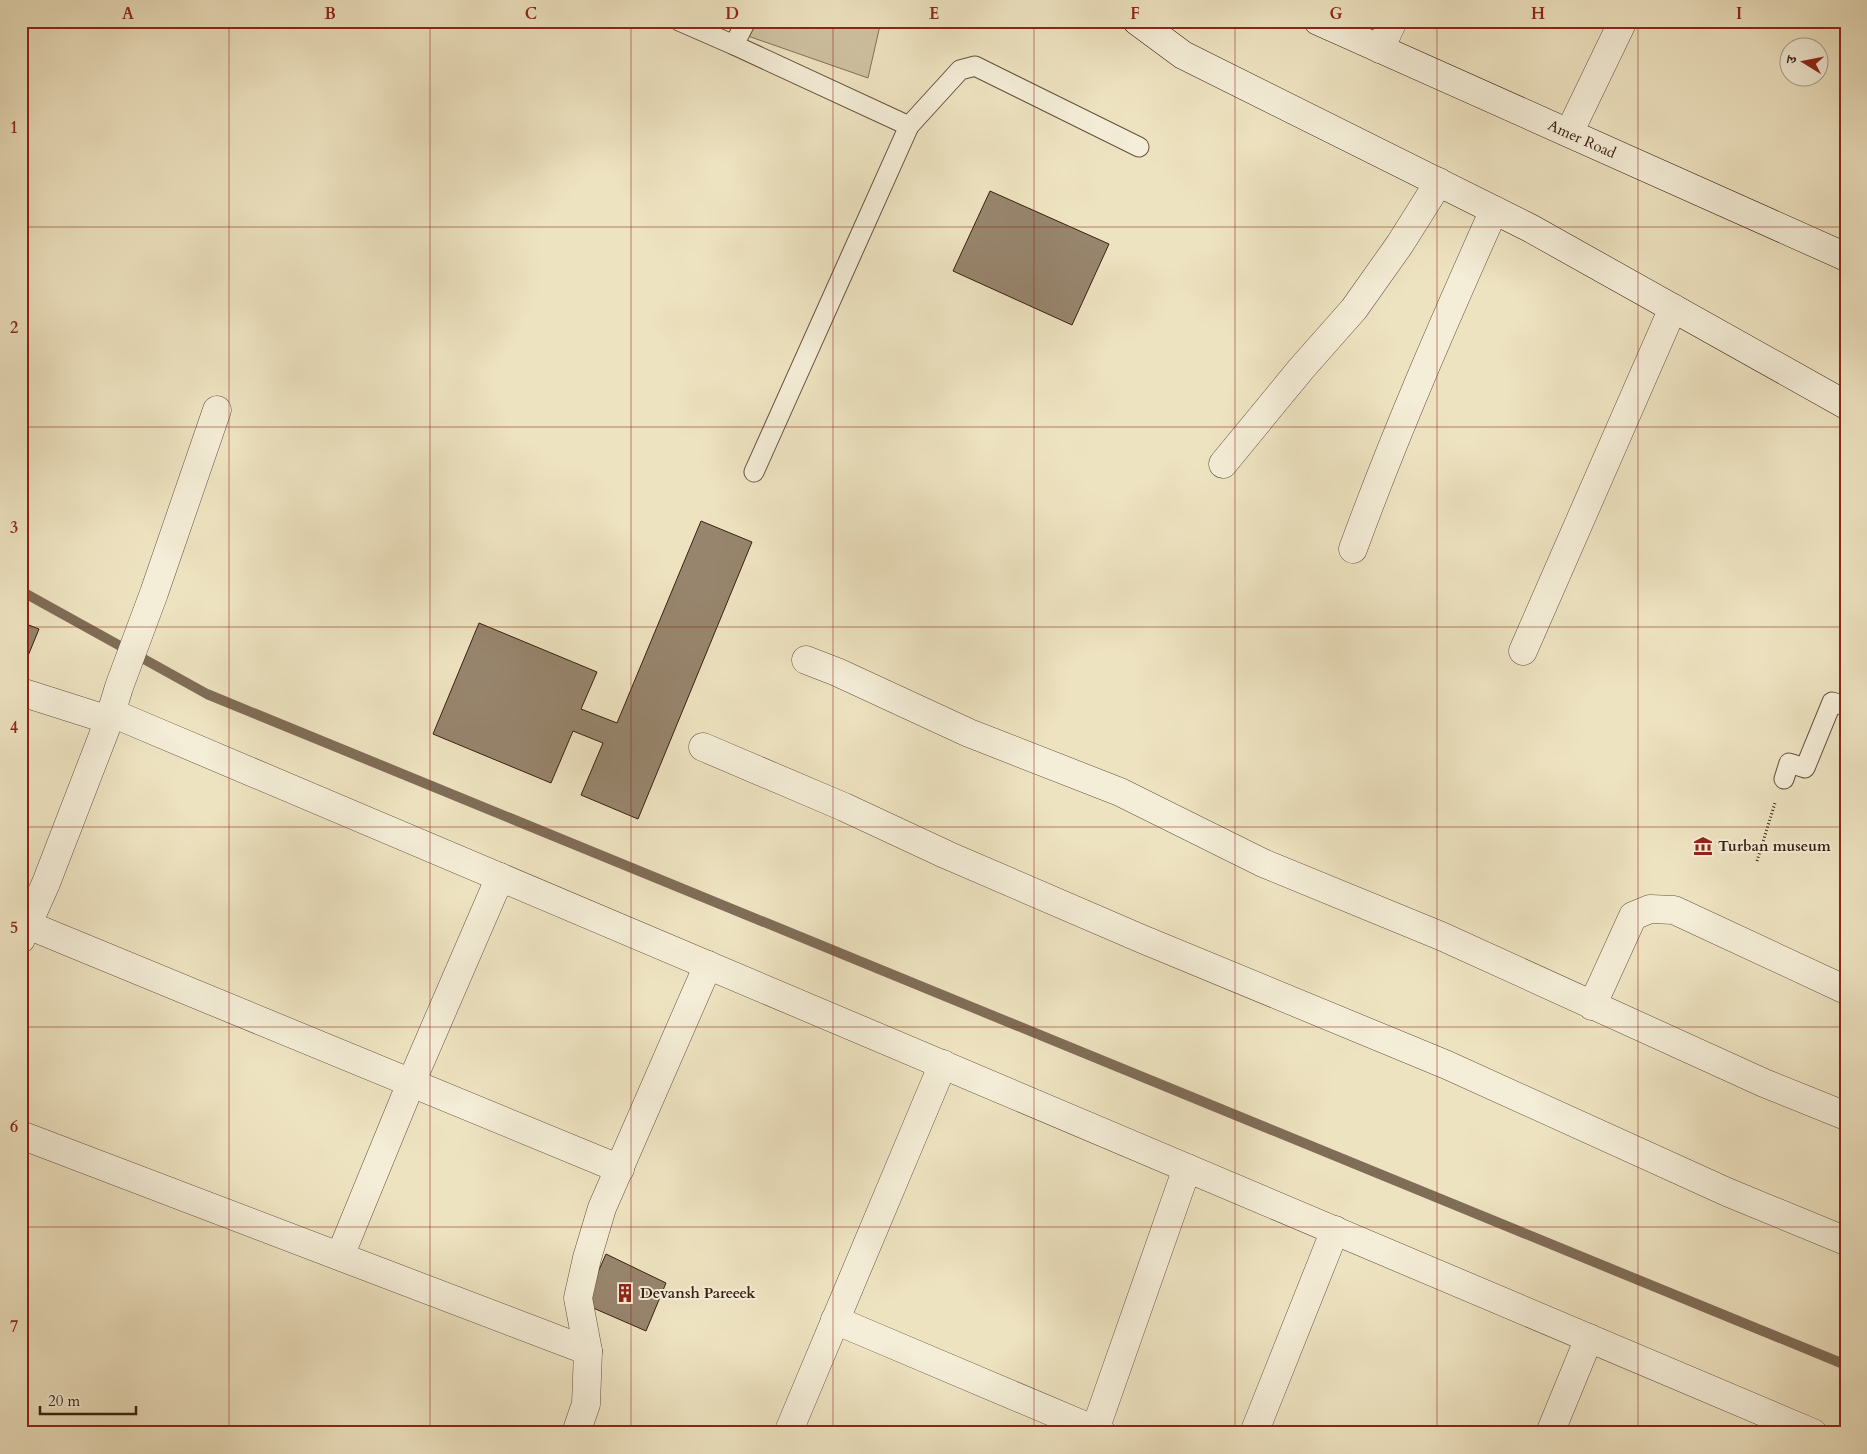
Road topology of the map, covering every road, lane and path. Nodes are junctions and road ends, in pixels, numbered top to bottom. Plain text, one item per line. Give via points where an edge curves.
1 (679, 21) edge
2 (746, 21) edge
3 (1137, 21) edge
4 (1318, 21) edge
5 (1394, 21) edge
6 (1623, 21) edge
7 (734, 45) junction
8 (1380, 49) junction
9 (910, 126) junction
10 (1569, 133) junction
11 (1139, 147) dead end
12 (1438, 182) junction
13 (1494, 210) junction
14 (1846, 257) edge
15 (1673, 308) junction
16 (1846, 405) edge
17 (217, 410) dead end
18 (1223, 464) dead end
19 (754, 472) dead end
20 (1353, 549) dead end
21 (1523, 651) dead end
22 (806, 660) dead end
23 (21, 692) edge
24 (1846, 706) edge
25 (113, 707) junction
26 (703, 747) dead end
27 (1784, 779) joint
28 (1757, 861) dead end
29 (500, 877) junction
30 (24, 932) edge
31 (708, 965) junction
32 (1846, 990) edge
33 (1592, 1006) junction
34 (943, 1064) junction
35 (411, 1083) junction
36 (1846, 1116) edge
37 (21, 1135) edge
38 (1187, 1168) junction
39 (620, 1169) junction
40 (1335, 1230) junction
41 (1846, 1241) edge
42 (340, 1256) junction
43 (835, 1320) junction
44 (1589, 1338) junction
45 (588, 1351) junction
46 (1769, 1424) edge
47 (1099, 1431) edge
48 (576, 1433) edge
49 (788, 1433) edge
50 (1254, 1433) edge
51 (1550, 1433) edge
52 (1813, 1433) edge

1 - 7 lane
2 - 7 lane
3 - 12 street via 1183,55
4 - 8 street, Amer Road
5 - 8 street
6 - 10 street
7 - 9 lane
8 - 10 street, Amer Road
9 - 11 lane via 960,70 976,66
9 - 19 lane
10 - 14 street, Amer Road
12 - 13 street
12 - 18 street via 1400,244 1354,309
13 - 15 street
13 - 20 street via 1418,381
15 - 16 street
15 - 21 street
17 - 25 street
22 - 33 street via 969,733 1120,792 1263,863 1441,936
23 - 25 street
24 - 27 lane via 1832,702 1805,768 1790,762
25 - 29 street
25 - 30 street
26 - 41 street via 1124,931 1447,1064 1727,1192
27 - 28 path
29 - 31 street
29 - 35 street
30 - 35 street
31 - 34 street
31 - 39 street
32 - 33 street via 1674,910 1650,909 1632,916
33 - 36 street
34 - 38 street
34 - 43 street
35 - 39 street
35 - 42 street
37 - 42 street
38 - 40 street
38 - 47 street
39 - 45 street via 602,1208 578,1298
40 - 44 street
40 - 50 street
42 - 45 street
43 - 47 street
43 - 49 street
44 - 46 street
44 - 51 street
45 - 48 street via 586,1404
46 - 52 street

